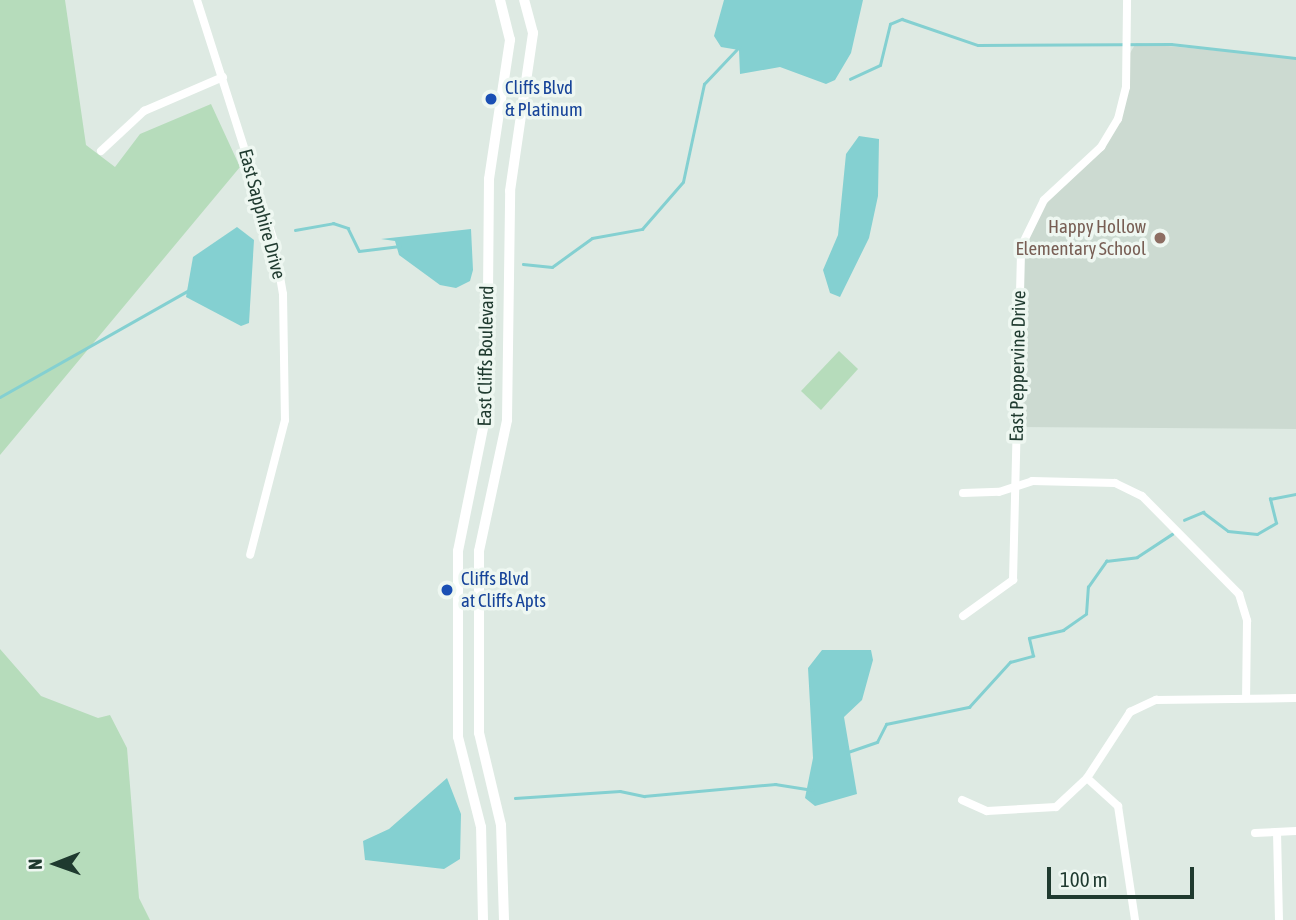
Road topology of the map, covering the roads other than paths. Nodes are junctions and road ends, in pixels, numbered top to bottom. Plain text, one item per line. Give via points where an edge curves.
1 (197, 0) edge
2 (500, 0) edge
3 (524, 0) edge
4 (1127, 0) edge
5 (223, 77) junction
6 (101, 151) dead end
7 (1016, 487) junction
8 (963, 492) dead end
9 (250, 555) dead end
10 (963, 616) dead end
11 (1246, 698) junction
12 (1296, 698) edge
13 (1087, 778) junction
14 (961, 800) dead end
15 (1296, 831) edge
16 (1277, 832) junction
17 (1255, 833) dead end
18 (504, 850) junction
19 (483, 851) junction
20 (483, 920) edge
21 (504, 920) edge
22 (1135, 920) edge
23 (1279, 920) edge

1 - 5 street, East Sapphire Drive
2 - 19 street, East Cliffs Boulevard via 510,40 489,179 487,408 458,551 458,737
3 - 18 street, East Cliffs Boulevard via 533,33 510,191 507,420 479,551 479,733
4 - 7 street, East Peppervine Drive via 1123,103 1111,133 1044,200 1021,247
5 - 6 street via 144,111
5 - 9 street, East Sapphire Drive via 274,242 287,340 276,471
7 - 8 street
7 - 10 street, East Peppervine Drive via 1013,580
7 - 11 street via 1032,481 1115,484 1142,496 1239,594 1247,621
11 - 12 street
11 - 13 street via 1144,704 1117,727
13 - 14 street via 1070,799 1038,812 987,811
13 - 22 street via 1118,806
15 - 16 street
16 - 17 street
16 - 23 street
18 - 19 street
18 - 21 street, East Cliffs Boulevard
19 - 20 street, East Cliffs Boulevard

